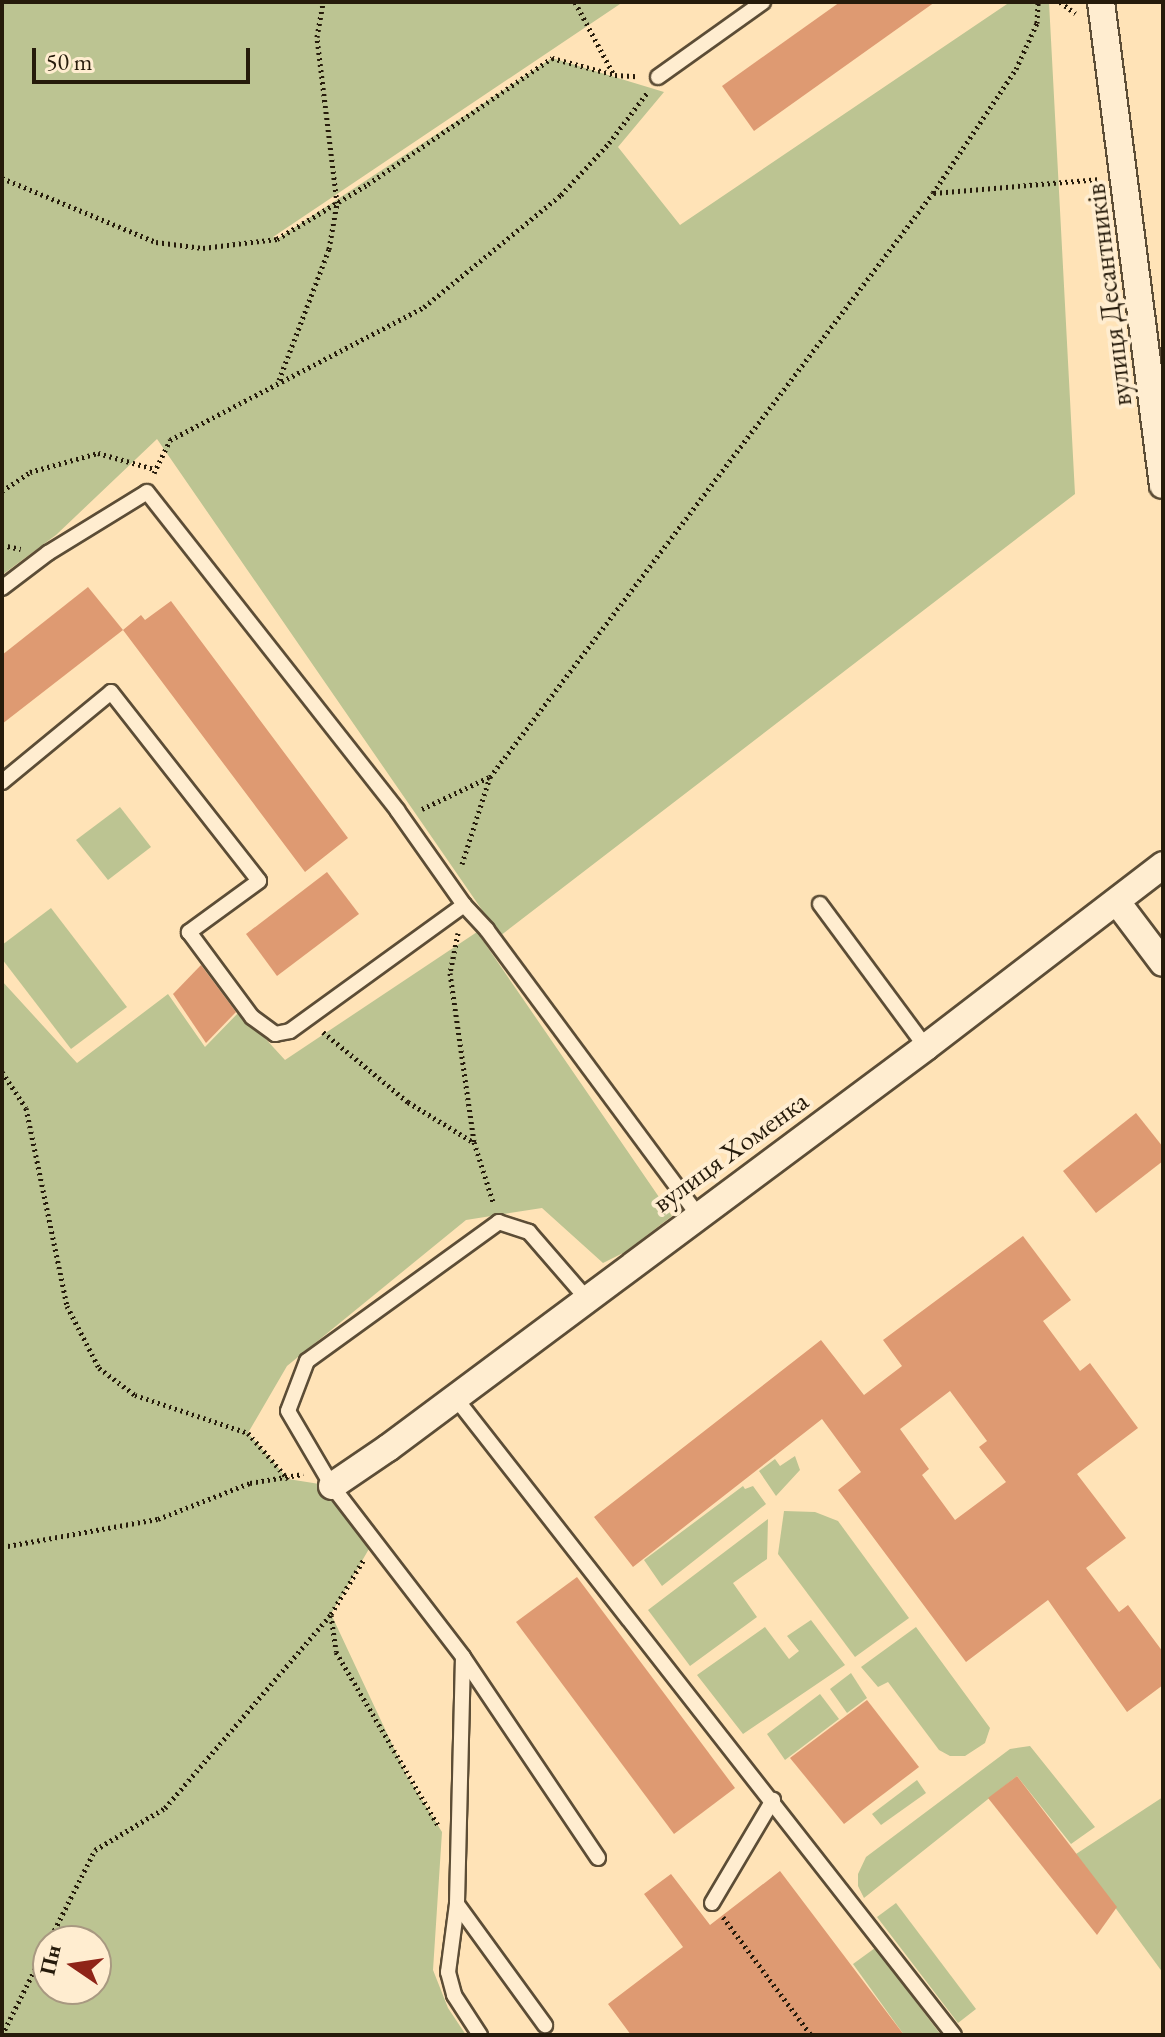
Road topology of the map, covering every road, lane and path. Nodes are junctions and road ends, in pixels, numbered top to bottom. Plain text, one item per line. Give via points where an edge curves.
1 (323, 2) edge
2 (575, 2) edge
3 (763, 2) edge
4 (1038, 2) edge
5 (1101, 2) edge
6 (615, 75) junction
7 (658, 77) junction
8 (1126, 177) junction
9 (2, 178) edge
10 (933, 193) junction
11 (337, 203) junction
12 (278, 381) junction
13 (155, 470) junction
14 (1163, 485) edge
15 (2, 491) edge
16 (147, 492) junction
17 (2, 588) edge
18 (490, 777) junction
19 (2, 782) edge
20 (397, 810) junction
21 (1163, 865) edge
22 (1117, 902) junction
23 (820, 904) dead end
24 (464, 905) junction
25 (1163, 963) edge
26 (306, 1018) junction
27 (926, 1047) junction
28 (2, 1072) edge
29 (474, 1142) junction
30 (697, 1214) junction
31 (499, 1222) junction
32 (587, 1299) junction
33 (454, 1396) junction
34 (327, 1477) junction
35 (288, 1479) junction
36 (373, 1542) junction
37 (2, 1547) edge
38 (331, 1614) junction
39 (463, 1657) junction
40 (773, 1800) junction
41 (457, 1839) junction
42 (598, 1858) dead end
43 (712, 1903) joint
44 (457, 1904) junction
45 (58, 1925) edge
46 (32, 1976) edge
47 (545, 2025) dead end
48 (2, 2035) edge
49 (480, 2035) edge
50 (811, 2035) edge
51 (954, 2035) edge

1 - 11 path via 317,37
2 - 6 path
3 - 7 lane
4 - 10 path via 1037,23 1016,69
5 - 8 street, вулиця Десантників
6 - 7 path
6 - 11 path via 552,58
7 - 12 path via 609,143 561,195 424,307
8 - 10 path
8 - 14 street, вулиця Десантників
9 - 11 path via 156,242 203,248 277,239
10 - 18 path
11 - 12 path via 329,249
12 - 13 path via 170,440
13 - 15 path via 98,453 30,472
13 - 16 path
16 - 17 lane
16 - 20 lane
18 - 20 path via 425,809
18 - 24 path via 461,868
19 - 26 lane via 111,692 259,881 189,932 262,1027 275,1034 290,1031
20 - 24 lane
21 - 22 street, вулиця Хоменка
22 - 25 street
22 - 27 street, вулиця Хоменка
23 - 27 lane
24 - 26 lane
24 - 29 path via 450,973
24 - 30 lane
26 - 29 path via 408,1102
27 - 30 street, вулиця Хоменка
28 - 35 path via 26,1108 67,1306 99,1368 135,1395 248,1433
29 - 31 path
30 - 32 street, вулиця Хоменка
31 - 32 lane via 529,1232
31 - 34 lane via 307,1361 288,1411
32 - 33 street, вулиця Хоменка
33 - 34 street, вулиця Хоменка
33 - 40 lane
34 - 35 path
34 - 36 lane
35 - 37 path via 250,1483 158,1519
36 - 38 path
36 - 39 lane
38 - 41 path via 336,1652 361,1700 442,1832
38 - 45 path via 165,1808 95,1850
39 - 41 lane
39 - 42 lane
40 - 43 lane
40 - 51 lane
41 - 44 lane
43 - 50 path
44 - 47 lane
44 - 49 lane via 448,1972 454,1995
46 - 48 path

